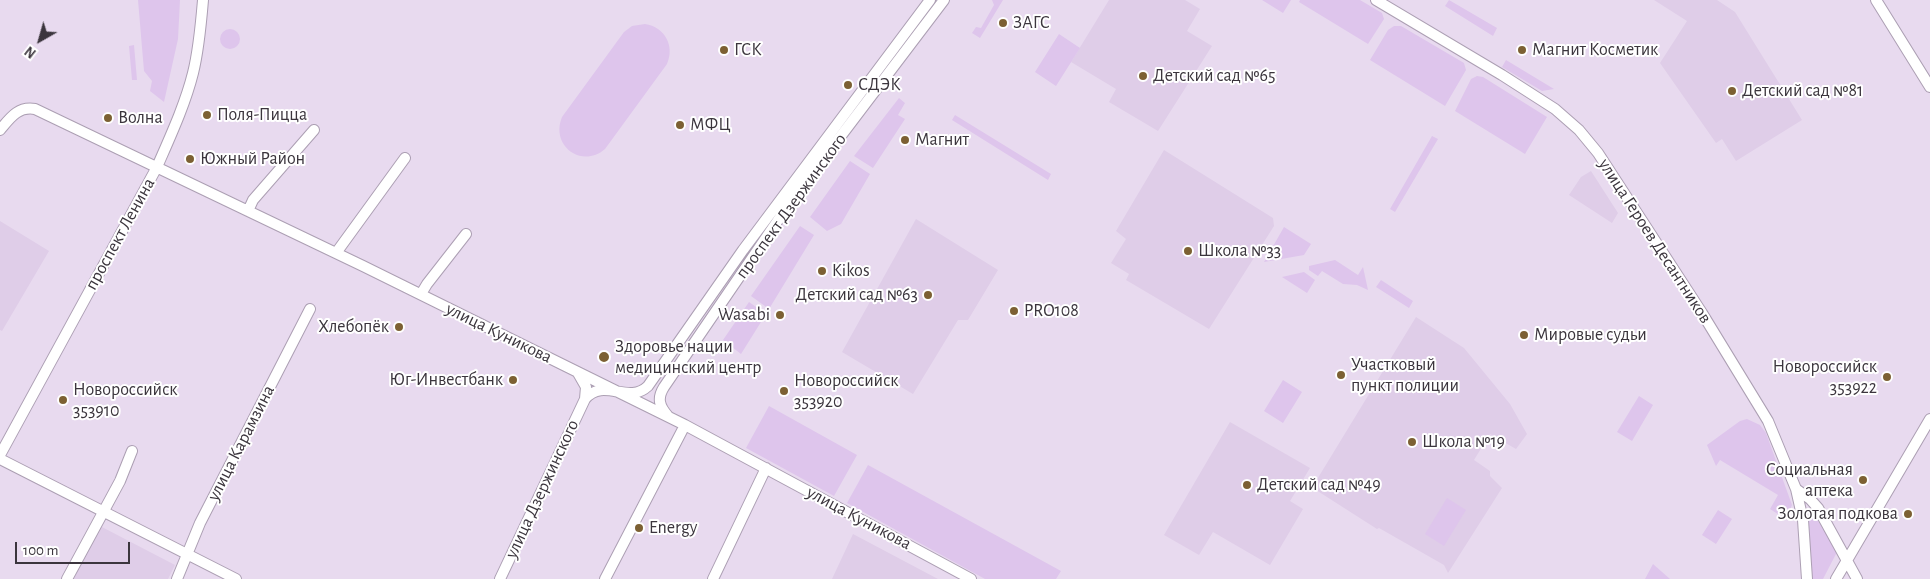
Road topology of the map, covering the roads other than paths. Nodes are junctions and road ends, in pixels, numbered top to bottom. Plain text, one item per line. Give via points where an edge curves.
1 (203, 0) edge
2 (930, 0) edge
3 (944, 0) edge
4 (1376, 0) edge
5 (1876, 0) edge
6 (1930, 87) edge
7 (0, 130) edge
8 (314, 130) dead end
9 (405, 158) dead end
10 (157, 167) junction
11 (783, 204) junction
12 (248, 211) junction
13 (466, 234) dead end
14 (336, 253) junction
15 (421, 294) junction
16 (310, 309) dead end
17 (576, 371) junction
18 (648, 386) junction
19 (617, 392) junction
20 (660, 394) junction
21 (585, 399) junction
22 (645, 404) junction
23 (670, 418) junction
24 (1930, 419) edge
25 (685, 425) junction
26 (132, 451) dead end
27 (0, 455) edge
28 (0, 459) edge
29 (766, 468) junction
30 (1796, 489) junction
31 (104, 511) junction
32 (188, 554) junction
33 (1846, 560) junction
34 (67, 579) edge
35 (177, 579) edge
36 (236, 579) edge
37 (500, 579) edge
38 (605, 579) edge
39 (713, 579) edge
40 (971, 579) edge
41 (1807, 579) edge
42 (1836, 579) edge
43 (1857, 579) edge

1 - 10 street, проспект Ленина via 193,74
2 - 11 street, проспект Дзержинского
3 - 11 street, проспект Дзержинского
4 - 30 street, улица Героев Десантников via 1554,109 1598,153 1768,421
5 - 6 street
7 - 10 street, улица Куникова via 18,110 35,108
8 - 12 street
9 - 14 street
10 - 12 street, улица Куникова
10 - 27 street, проспект Ленина
11 - 18 street, проспект Дзержинского
11 - 20 street, проспект Дзержинского
12 - 14 street, улица Куникова
13 - 15 street
14 - 15 street, улица Куникова
15 - 17 street, улица Куникова
16 - 32 street, улица Карамзина via 200,523
17 - 19 street, улица Куникова
17 - 21 street via 586,387
18 - 19 street via 638,392
18 - 22 street
19 - 21 street via 600,389
19 - 22 street, улица Куникова
20 - 22 street
20 - 23 street via 660,405
21 - 37 street, улица Дзержинского
22 - 23 street, улица Куникова
23 - 25 street, улица Куникова
24 - 33 street
25 - 29 street, улица Куникова
25 - 38 street
26 - 31 street
28 - 31 street
29 - 39 street
29 - 40 street, улица Куникова
30 - 33 street, улица Героев Десантников via 1818,508
30 - 41 street via 1803,520
31 - 32 street
31 - 34 street
32 - 35 street, улица Карамзина
32 - 36 street
33 - 42 street
33 - 43 street, улица Героев Десантников

